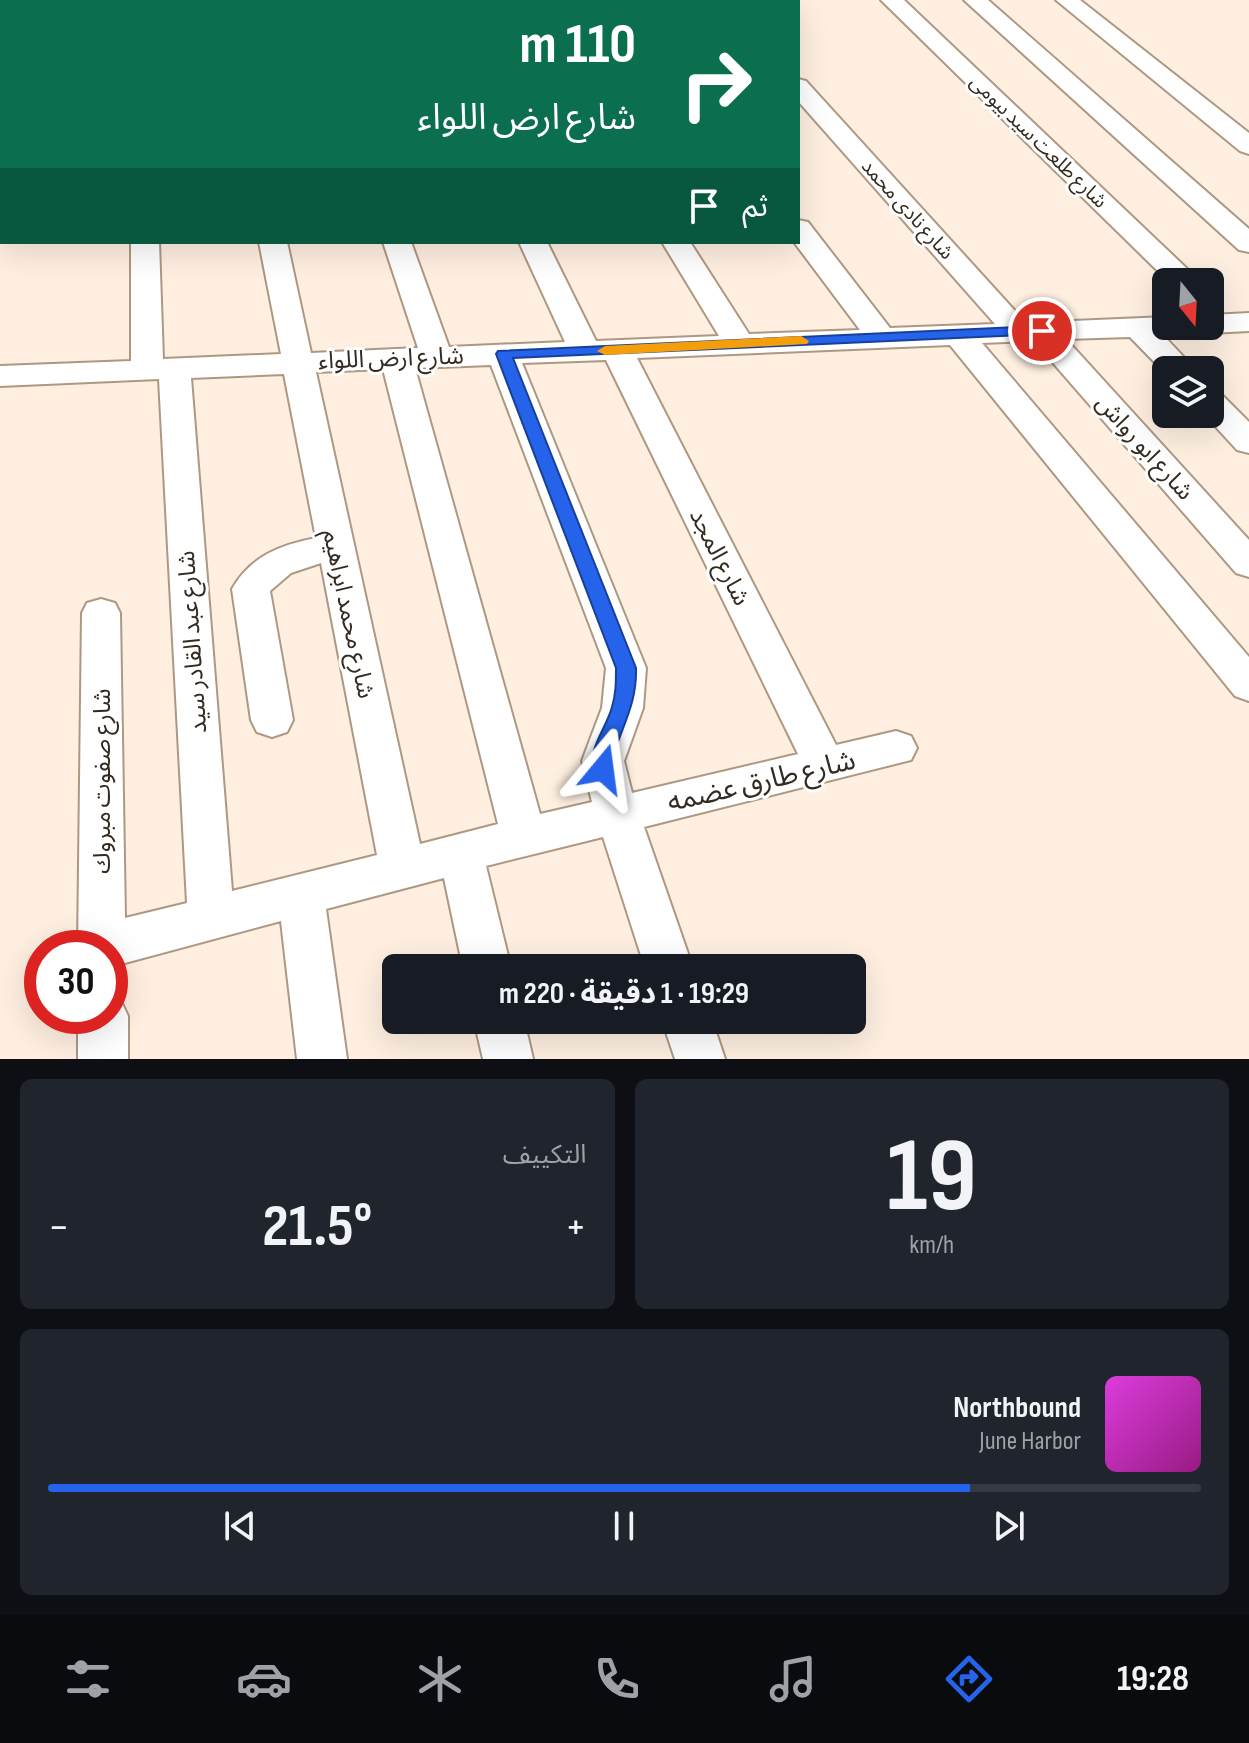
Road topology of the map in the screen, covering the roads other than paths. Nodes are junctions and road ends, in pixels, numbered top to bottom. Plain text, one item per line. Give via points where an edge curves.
1 (892, 0) edge
2 (975, 0) edge
3 (1067, 0) edge
4 (800, 88) edge
5 (1249, 146) edge
6 (800, 231) edge
7 (145, 244) edge
8 (273, 244) edge
9 (398, 244) edge
10 (534, 244) edge
11 (677, 244) edge
12 (1249, 244) edge
13 (1171, 268) edge
14 (1152, 326) edge
15 (1030, 331) junction
16 (958, 334) junction
17 (881, 337) junction
18 (739, 343) junction
19 (601, 351) junction
20 (503, 354) junction
21 (436, 355) junction
22 (396, 357) junction
23 (296, 361) junction
24 (161, 368) junction
25 (0, 376) edge
26 (1224, 416) edge
27 (1249, 442) edge
28 (335, 547) junction
29 (1249, 564) edge
30 (101, 613) dead end
31 (1249, 685) edge
32 (272, 720) dead end
33 (896, 748) dead end
34 (824, 764) junction
35 (617, 814) junction
36 (524, 837) junction
37 (462, 853) junction
38 (402, 867) junction
39 (301, 894) junction
40 (211, 917) junction
41 (102, 930) edge
42 (128, 940) edge
43 (484, 954) edge
44 (664, 954) edge
45 (103, 1034) edge
46 (502, 1034) edge
47 (692, 1034) edge
48 (103, 1059) edge
49 (322, 1059) edge
50 (508, 1059) edge
51 (700, 1059) edge

1 - 13 street, شارع طلعت سيد بيومى
2 - 12 street
3 - 5 street
4 - 15 street, شارع نادى محمد
6 - 17 street
7 - 24 street, شارع عبد القادر سيد
8 - 23 street, شارع محمد ابراهيم
9 - 21 street
10 - 19 street, شارع المجد
11 - 18 street
14 - 15 street, شارع ارض اللواء
15 - 16 street, شارع ارض اللواء
15 - 29 street, شارع ابو رواش
16 - 17 street, شارع ارض اللواء
16 - 31 street
17 - 18 street, شارع ارض اللواء
18 - 19 street, شارع ارض اللواء
19 - 20 street, شارع ارض اللواء
19 - 34 street, شارع المجد
20 - 21 street, شارع ارض اللواء
20 - 35 street via 626,668 621,712 603,754
21 - 22 street, شارع ارض اللواء
22 - 23 street, شارع ارض اللواء
22 - 36 street
23 - 24 street, شارع ارض اللواء
23 - 28 street, شارع محمد ابراهيم
24 - 25 street, شارع ارض اللواء
24 - 40 street, شارع عبد القادر سيد
26 - 27 street
28 - 32 street via 280,559 251,589
28 - 38 street, شارع محمد ابراهيم
30 - 41 street, شارع صفوت مبروك
33 - 34 street, شارع طارق عضمه
34 - 35 street, شارع طارق عضمه
35 - 36 street, شارع طارق عضمه
35 - 44 street
36 - 37 street, شارع طارق عضمه
37 - 38 street, شارع طارق عضمه
37 - 43 street
38 - 39 street, شارع طارق عضمه
39 - 40 street, شارع طارق عضمه
39 - 49 street
40 - 42 street, شارع طارق عضمه
45 - 48 street
46 - 50 street
47 - 51 street

